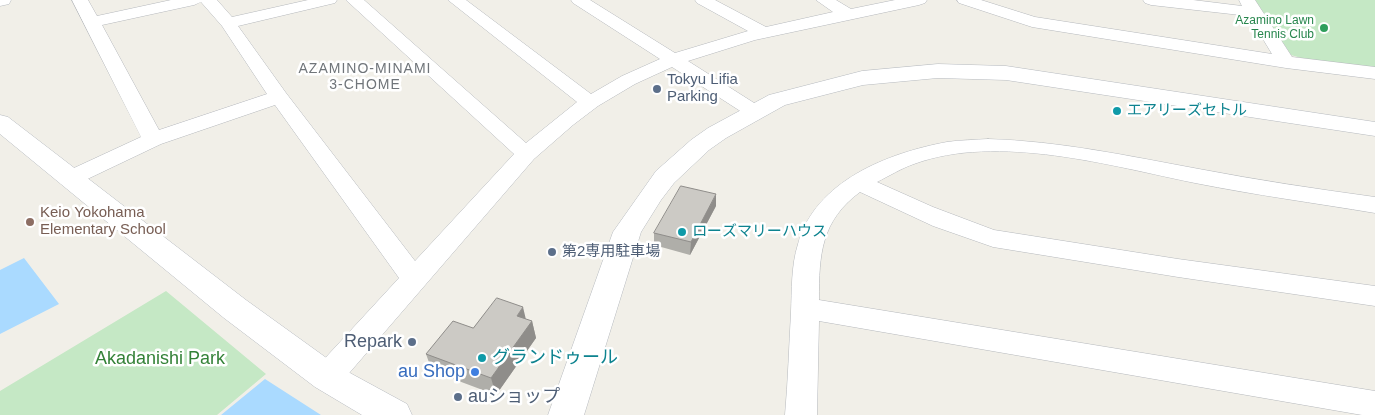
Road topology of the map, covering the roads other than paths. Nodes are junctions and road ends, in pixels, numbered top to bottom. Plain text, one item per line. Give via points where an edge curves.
1 (80, 0) edge
2 (194, 0) edge
3 (208, 0) edge
4 (329, 0) edge
5 (354, 0) edge
6 (456, 0) edge
7 (579, 0) edge
8 (703, 0) edge
9 (824, 0) edge
10 (919, 0) edge
11 (965, 0) edge
12 (1150, 0) edge
13 (1251, 6) edge
14 (849, 15) junction
15 (92, 22) junction
16 (228, 23) junction
17 (764, 33) junction
18 (674, 59) junction
19 (1286, 62) junction
20 (1375, 73) edge
21 (279, 97) junction
22 (590, 102) junction
23 (755, 112) junction
24 (0, 122) edge
25 (1375, 129) edge
26 (153, 139) junction
27 (526, 154) junction
28 (69, 179) junction
29 (859, 182) junction
30 (1375, 205) edge
31 (415, 280) junction
32 (1375, 296) edge
33 (805, 308) junction
34 (327, 377) junction
35 (1375, 404) edge
36 (394, 415) edge
37 (566, 415) edge
38 (801, 415) edge

1 - 15 street
2 - 15 street
3 - 16 street
4 - 16 street
5 - 27 street
6 - 22 street
7 - 18 street
8 - 17 street
9 - 14 street
10 - 14 street
11 - 19 street via 1032,22
12 - 13 street
13 - 19 street
14 - 17 street
15 - 26 street
16 - 21 street
17 - 18 street
18 - 22 street
18 - 23 street
19 - 20 street
21 - 26 street
21 - 31 street
22 - 27 street
23 - 25 street via 777,100 862,78 938,71 1006,73
23 - 37 street via 717,133 675,167 651,194 627,232
24 - 28 street
26 - 28 street
27 - 31 street
28 - 34 street
29 - 30 street via 884,168 927,152 957,147 1035,146
29 - 32 street via 904,205 993,238
29 - 33 street via 830,204 813,236 806,268
31 - 34 street
33 - 35 street
33 - 38 street
34 - 36 street

